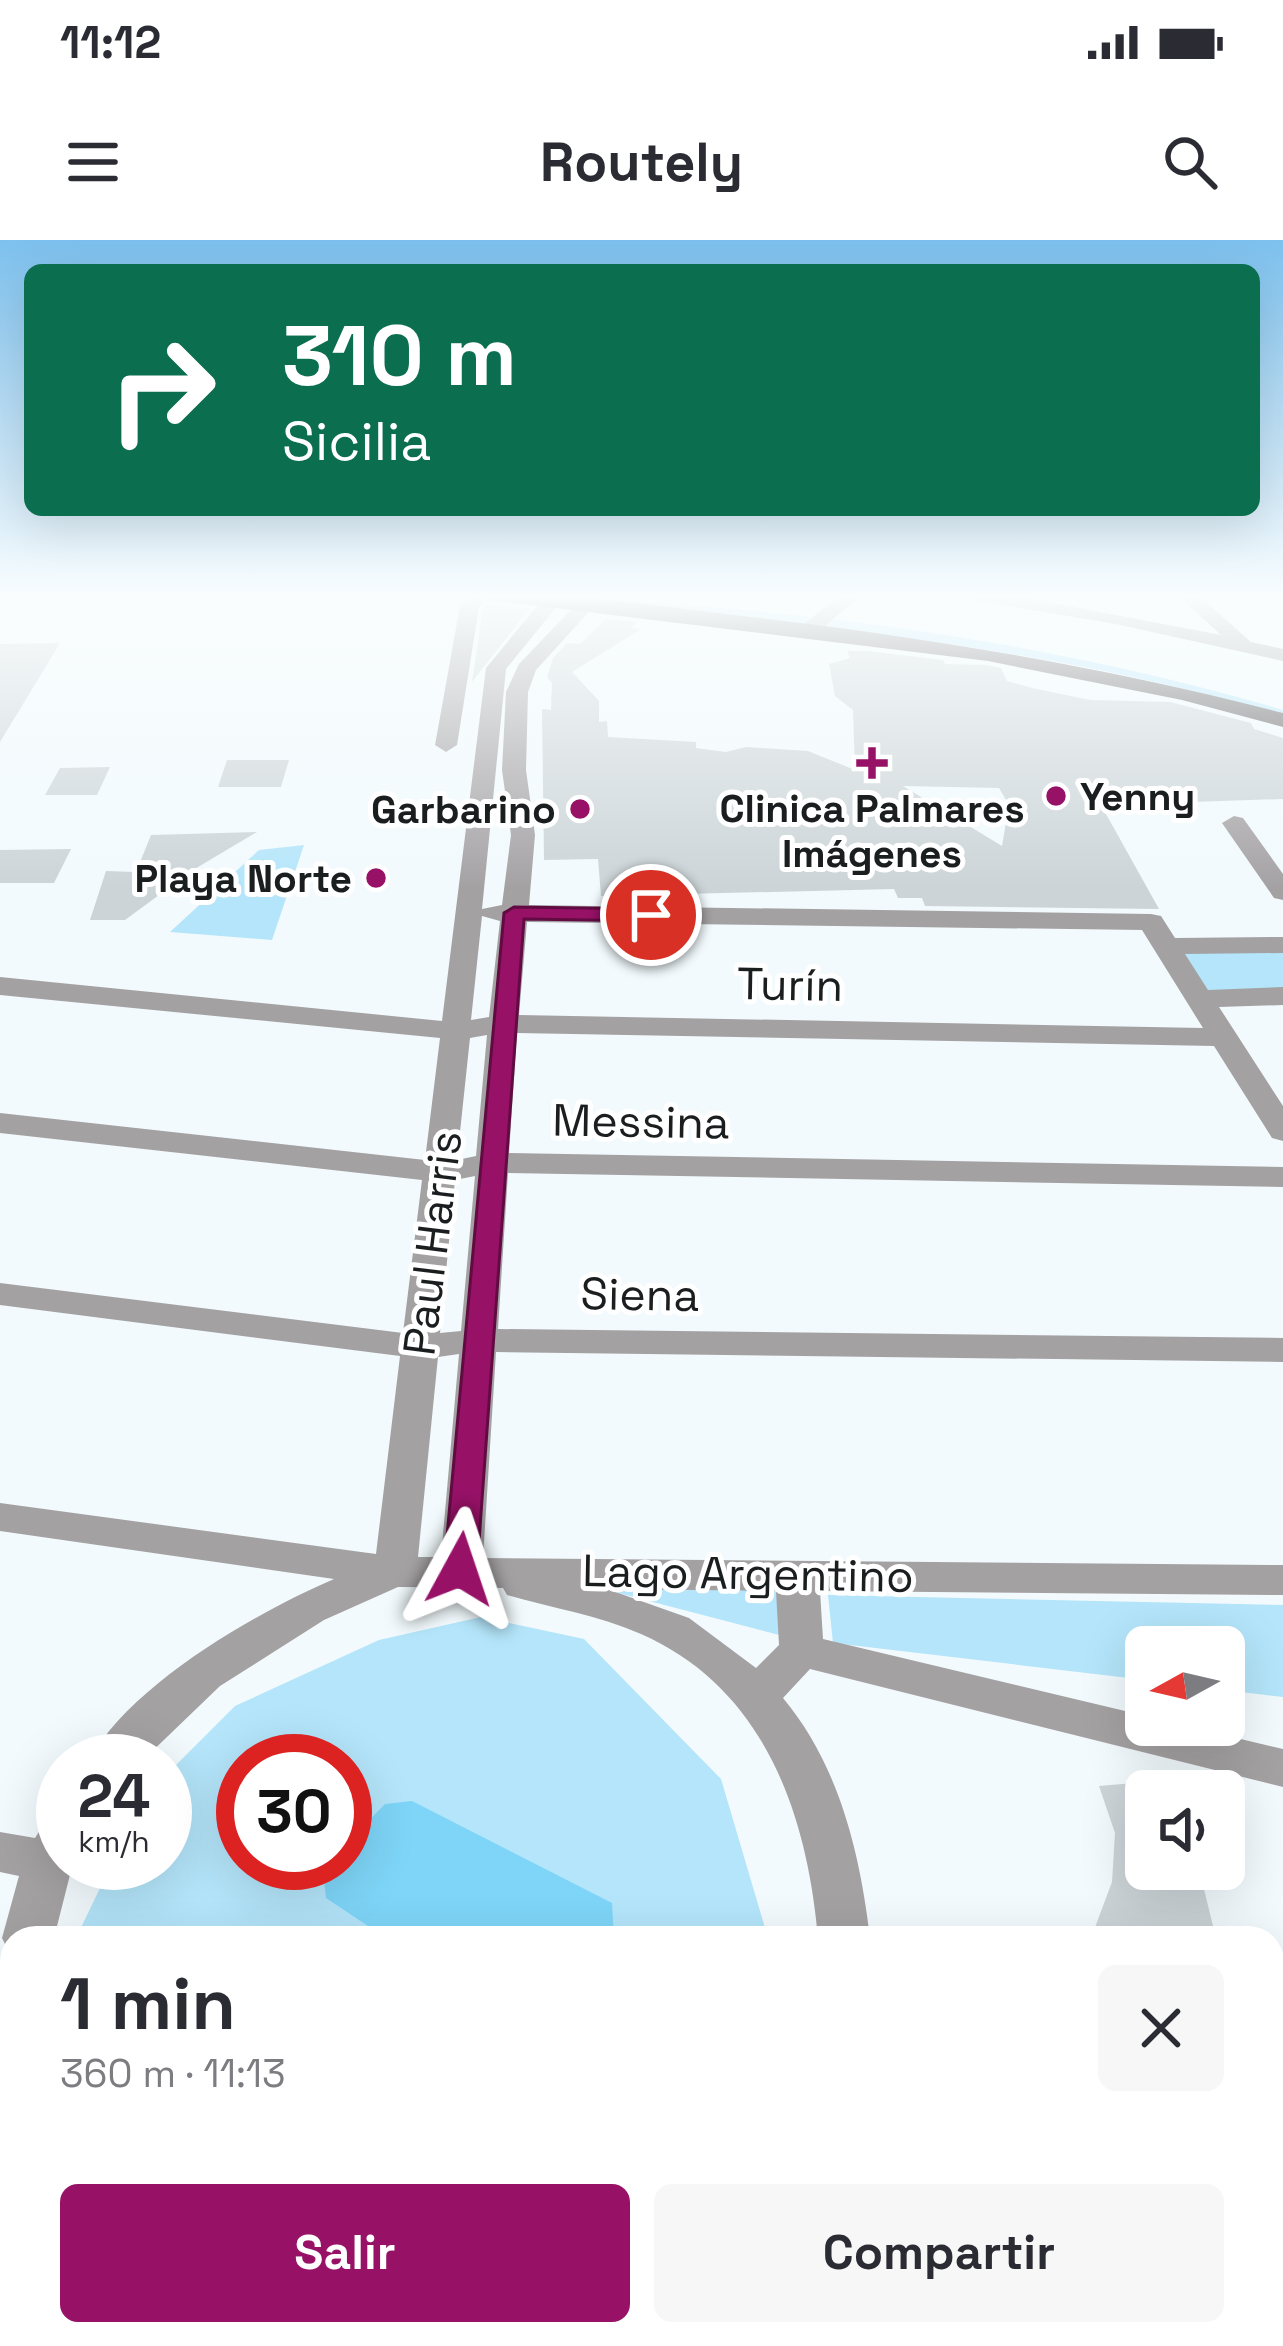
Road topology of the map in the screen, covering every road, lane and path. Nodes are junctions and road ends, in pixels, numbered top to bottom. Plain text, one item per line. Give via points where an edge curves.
1 (455, 692) edge
2 (494, 692) edge
3 (520, 692) edge
4 (1201, 692) edge
5 (1218, 692) edge
6 (1283, 705) edge
7 (1283, 720) edge
8 (446, 745) dead end
9 (520, 805) junction
10 (483, 806) junction
11 (1234, 823) dead end
12 (1283, 892) edge
13 (471, 913) junction
14 (514, 913) junction
15 (1159, 934) junction
16 (1283, 945) edge
17 (0, 986) edge
18 (1283, 996) edge
19 (1198, 999) junction
20 (503, 1024) junction
21 (456, 1031) junction
22 (1222, 1037) junction
23 (1268, 1084) edge
24 (0, 1123) edge
25 (1283, 1132) edge
26 (494, 1163) junction
27 (442, 1172) junction
28 (1283, 1177) edge
29 (0, 1294) edge
30 (482, 1340) junction
31 (418, 1347) junction
32 (1283, 1350) edge
33 (0, 1517) edge
34 (460, 1569) junction
35 (395, 1572) junction
36 (796, 1573) junction
37 (1283, 1580) edge
38 (801, 1650) junction
39 (759, 1694) junction
40 (139, 1734) edge
41 (1282, 1772) edge
42 (36, 1859) edge
43 (29, 1926) edge
44 (843, 1926) edge

1 - 8 street
2 - 10 street, Paul Harris
3 - 9 street, Paul Harris via 514,770
4 - 7 main road
5 - 6 main road
9 - 10 street
9 - 14 street, Paul Harris
10 - 13 street, Paul Harris
11 - 12 street
13 - 14 street
13 - 21 street, Paul Harris
14 - 15 street
14 - 20 street, Paul Harris
15 - 16 street
15 - 19 street
17 - 21 street, Turín
18 - 19 street
19 - 22 street
20 - 21 street, Turín
20 - 22 street, Turín
20 - 26 street, Paul Harris
21 - 27 street, Paul Harris
22 - 23 street
23 - 25 street
24 - 27 street, Messina
26 - 27 street, Messina
26 - 28 street, Messina
26 - 30 street, Paul Harris
27 - 31 street, Paul Harris
29 - 31 street, Siena
30 - 31 street, Siena
30 - 32 street, Siena
30 - 34 street, Paul Harris
31 - 35 street, Paul Harris
33 - 35 street, Lago Argentino
34 - 35 street, Lago Argentino
34 - 36 street, Lago Argentino
34 - 39 street via 668,1628 717,1656
35 - 40 street via 277,1621 182,1689
36 - 37 street, Lago Argentino
36 - 38 street
38 - 39 street
38 - 41 street
39 - 44 street via 823,1811
42 - 43 street

